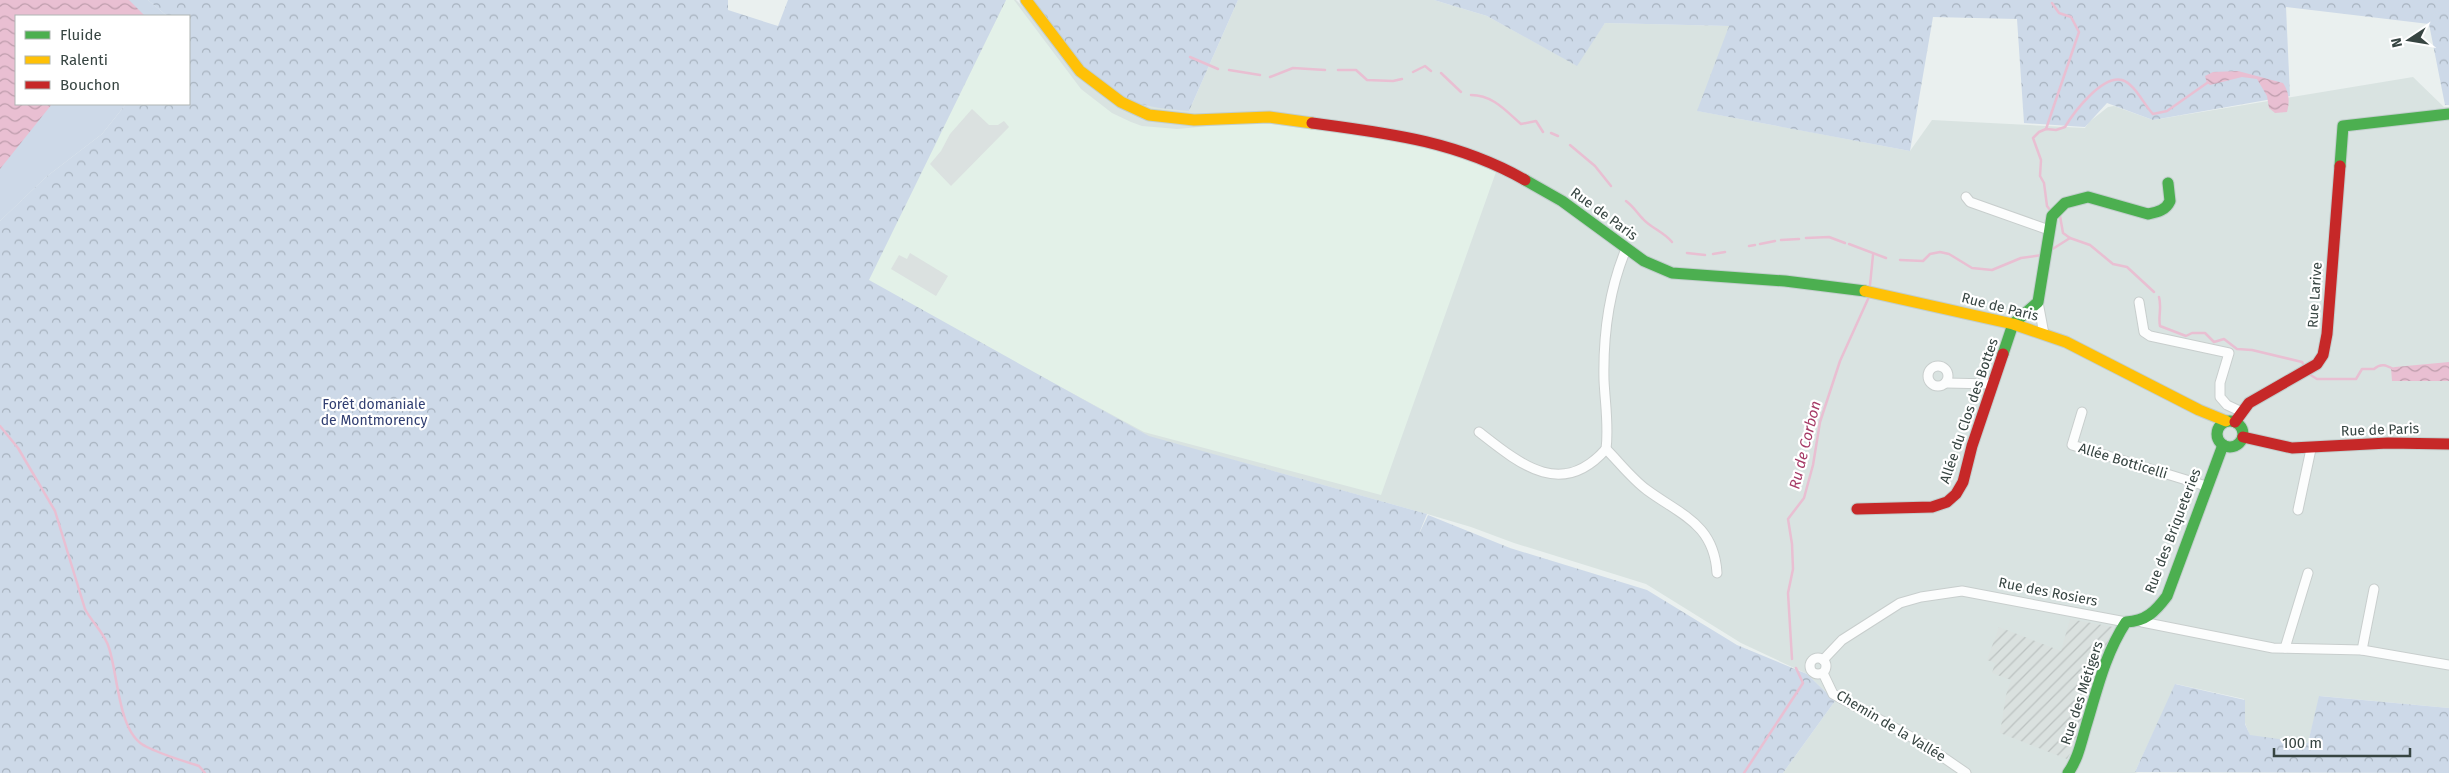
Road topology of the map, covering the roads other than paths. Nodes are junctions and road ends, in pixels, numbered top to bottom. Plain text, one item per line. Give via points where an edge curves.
1 (1026, 0) edge
2 (2449, 114) edge
3 (2168, 183) dead end
4 (1966, 197) dead end
5 (2048, 230) junction
6 (1626, 249) junction
7 (2038, 302) junction
8 (2139, 302) dead end
9 (2013, 324) junction
10 (2044, 334) junction
11 (1946, 383) dead end
12 (1993, 384) junction
13 (2082, 412) dead end
14 (2231, 421) junction
15 (1479, 432) dead end
16 (2243, 437) junction
17 (2449, 444) edge
18 (2223, 445) junction
19 (1606, 449) junction
20 (2311, 449) junction
21 (2206, 486) junction
22 (1856, 509) dead end
23 (2298, 510) dead end
24 (2308, 572) dead end
25 (1717, 573) dead end
26 (2374, 589) dead end
27 (2126, 622) junction
28 (2142, 622) junction
29 (2285, 648) junction
30 (2362, 650) junction
31 (1823, 660) junction
32 (2449, 665) edge
33 (1822, 673) junction
34 (1966, 773) edge
35 (2068, 773) edge

1 - 6 main road, Rue de Paris via 1080,71 1121,102 1149,115 1194,120 1269,117 1403,135 1443,145 1520,176 1562,201
2 - 14 main road, Rue Larive via 2343,126 2323,355 2317,364 2249,403
3 - 5 main road via 2172,200 2167,209 2158,213 2148,214 2088,198 2076,199 2065,203 2052,216
4 - 5 street via 1970,202
5 - 7 main road
6 - 9 main road, Rue de Paris via 1644,261 1678,274 1854,288
6 - 19 street via 1614,280 1606,332
7 - 9 main road
7 - 10 street
8 - 14 street via 2141,325 2150,336 2229,353 2220,383 2220,397 2227,405
9 - 10 main road, Rue de Paris
9 - 12 main road, Allée du Clos des Bottes
10 - 14 main road, Rue de Paris via 2066,342 2199,410
11 - 12 street
12 - 22 main road, Allée du Clos des Bottes via 1963,482 1952,499 1932,507
13 - 21 street, Allée Botticelli via 2072,445
14 - 16 main road via 2241,426
14 - 18 main road via 2218,439
15 - 19 street via 1507,454 1547,474 1583,470
16 - 18 main road via 2235,446
16 - 20 main road, Rue de Paris via 2285,449
17 - 20 main road, Rue de Paris via 2368,444
18 - 21 main road, Rue des Briqueteries
19 - 25 street via 1645,489 1694,522 1714,550
20 - 23 street
21 - 28 main road, Rue des Briqueteries via 2167,596
24 - 29 street
26 - 30 street
27 - 28 main road, Rue des Rosiers
27 - 31 street, Rue des Rosiers via 1962,591 1921,597 1900,604 1842,640
27 - 35 main road, Rue des Métigers via 2116,636 2080,748
28 - 29 street, Rue des Rosiers
29 - 30 street, Rue des Rosiers
30 - 32 street, Rue des Rosiers
31 - 33 street via 1826,667
31 - 33 street via 1815,659 1810,665 1812,672
33 - 34 street, Chemin de la Vallée via 1833,694 1924,744

